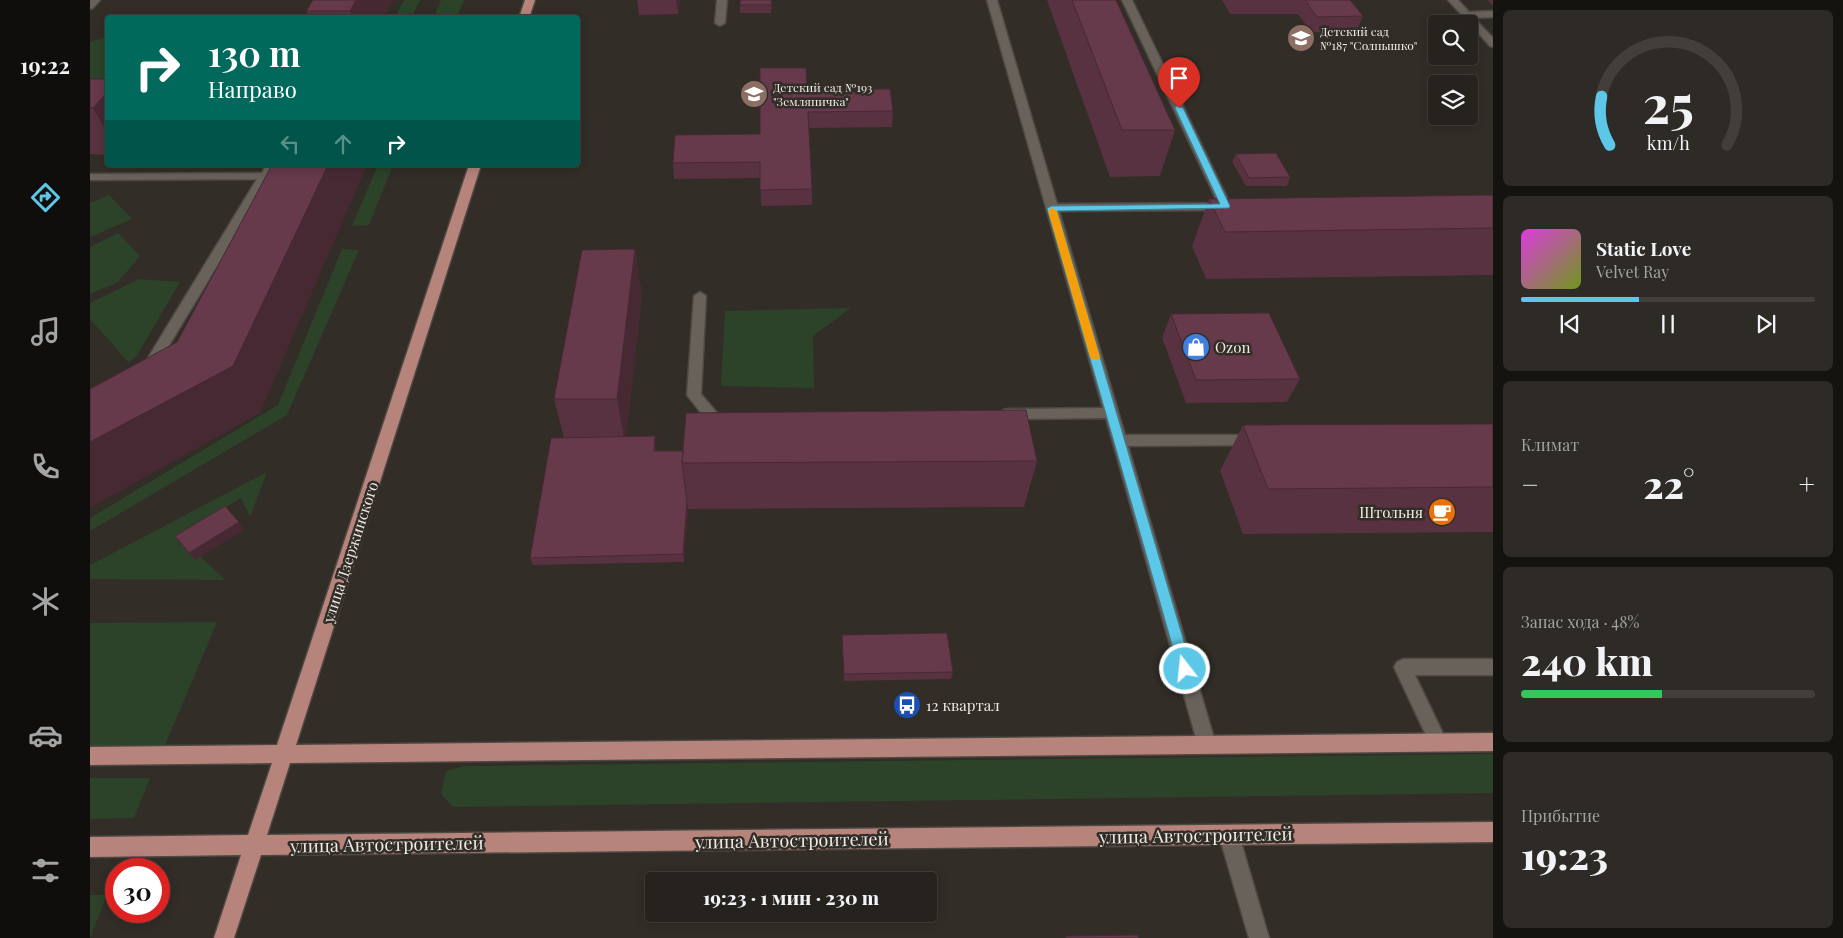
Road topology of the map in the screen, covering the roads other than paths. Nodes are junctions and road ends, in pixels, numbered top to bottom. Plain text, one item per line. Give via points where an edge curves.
1 (95, 0) edge
2 (530, 0) edge
3 (722, 0) edge
4 (992, 0) edge
5 (1127, 0) edge
6 (1453, 0) edge
7 (90, 6) edge
8 (1493, 14) edge
9 (525, 15) edge
10 (1466, 15) joint
11 (720, 23) dead end
12 (1478, 28) edge
13 (1493, 44) edge
14 (182, 167) edge
15 (475, 167) edge
16 (269, 170) edge
17 (176, 176) junction
18 (90, 177) edge
19 (1052, 208) junction
20 (700, 296) dead end
21 (136, 378) edge
22 (1111, 413) junction
23 (996, 415) edge
24 (743, 419) edge
25 (1267, 440) edge
26 (1120, 442) junction
27 (1493, 667) edge
28 (1438, 742) junction
29 (1493, 742) edge
30 (1207, 745) junction
31 (283, 754) junction
32 (90, 756) edge
33 (1493, 832) edge
34 (1229, 835) junction
35 (253, 845) junction
36 (90, 847) edge
37 (224, 938) edge
38 (1259, 938) edge

1 - 7 street
2 - 9 main road
3 - 11 street
4 - 19 street
5 - 19 street via 1230,206
6 - 10 street
8 - 10 street
12 - 13 street
14 - 17 street
15 - 31 main road, улица Дзержинского
16 - 17 street
16 - 21 street via 148,371
17 - 18 street
19 - 22 street
20 - 24 street via 694,395 714,419
22 - 23 street
22 - 26 street
25 - 26 street
26 - 30 street
27 - 28 street via 1403,667
28 - 29 main road
28 - 30 main road
30 - 31 main road
31 - 32 main road
31 - 35 main road, улица Дзержинского
33 - 34 main road, улица Автостроителей
34 - 35 main road, улица Автостроителей
34 - 38 street
35 - 36 main road, улица Автостроителей
35 - 37 main road, улица Дзержинского

